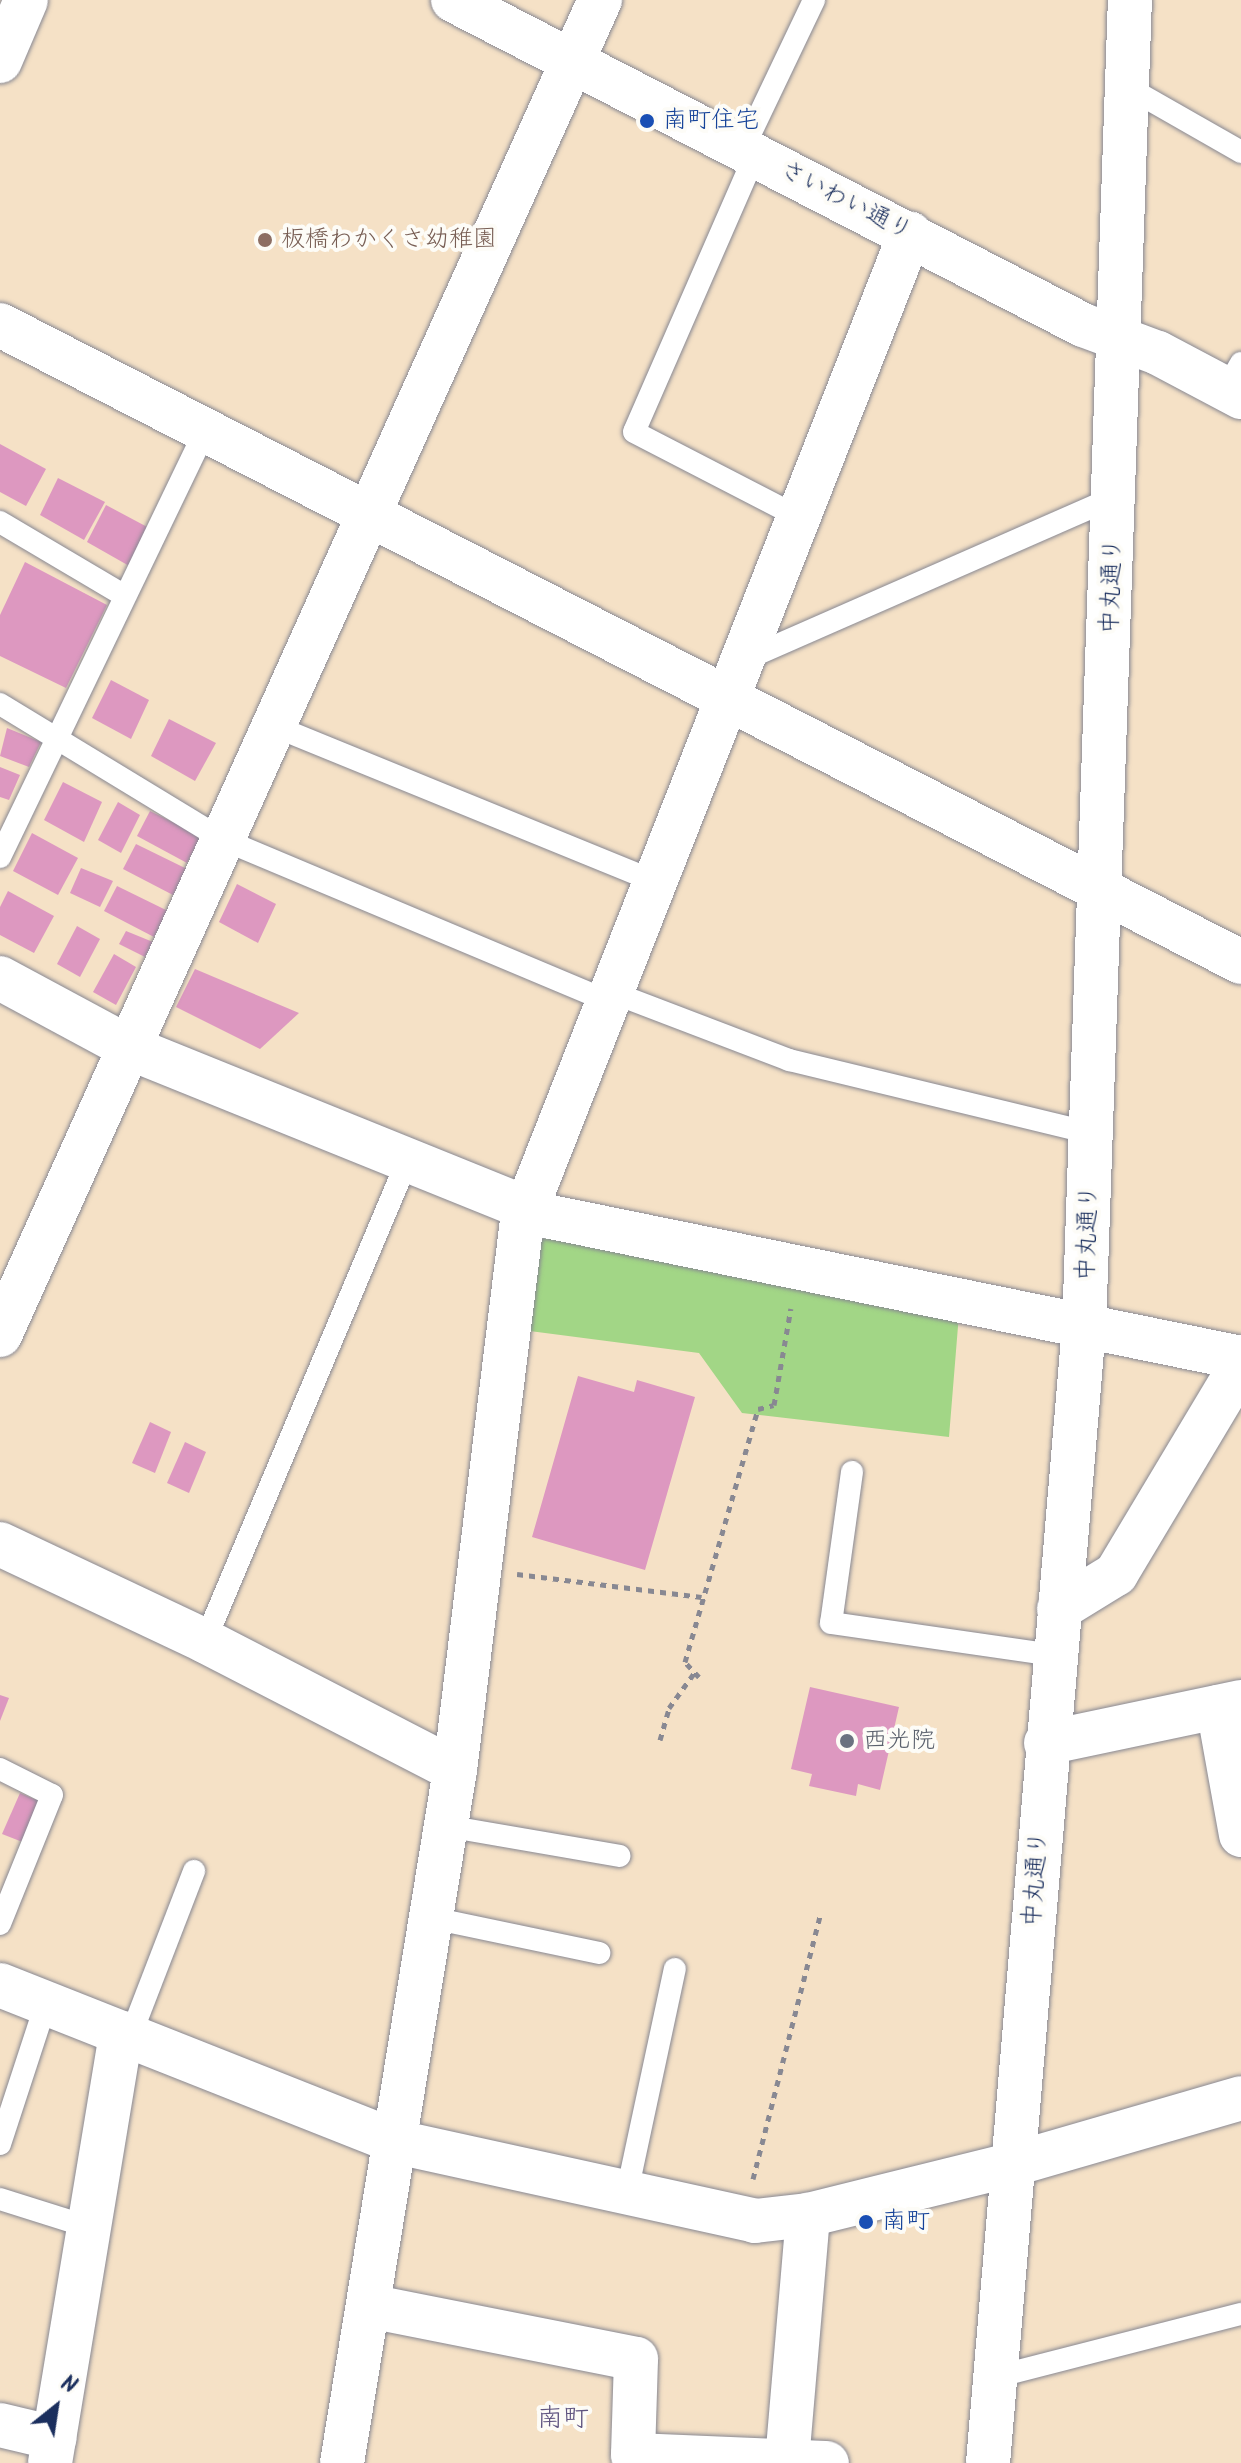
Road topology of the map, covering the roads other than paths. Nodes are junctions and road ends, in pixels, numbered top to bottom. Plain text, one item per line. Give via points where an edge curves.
1 (26, 0) edge
2 (453, 0) edge
3 (600, 0) edge
4 (814, 0) edge
5 (1130, 0) edge
6 (0, 61) edge
7 (572, 61) junction
8 (1129, 88) junction
9 (749, 152) junction
10 (1241, 152) edge
11 (910, 234) junction
12 (0, 325) edge
13 (1120, 339) junction
14 (1236, 383) edge
15 (205, 431) junction
16 (1115, 497) junction
17 (371, 516) junction
18 (797, 516) junction
19 (0, 522) edge
20 (125, 596) junction
21 (731, 680) junction
22 (0, 704) edge
23 (274, 726) junction
24 (56, 740) junction
25 (222, 839) junction
26 (0, 857) edge
27 (654, 881) junction
28 (1100, 890) junction
29 (1241, 962) edge
30 (0, 978) edge
31 (609, 996) junction
32 (130, 1048) junction
33 (1091, 1133) junction
34 (408, 1159) junction
35 (526, 1206) junction
36 (1084, 1328) junction
37 (0, 1335) edge
38 (1241, 1358) edge
39 (1241, 1365) edge
40 (852, 1472) dead end
41 (0, 1544) edge
42 (1059, 1609) junction
43 (205, 1641) junction
44 (1054, 1655) junction
45 (1229, 1705) edge
46 (1046, 1743) junction
47 (0, 1769) edge
48 (455, 1770) junction
49 (446, 1826) junction
50 (1241, 1835) edge
51 (619, 1856) dead end
52 (194, 1871) dead end
53 (432, 1918) junction
54 (0, 1924) edge
55 (599, 1953) dead end
56 (675, 1969) dead end
57 (0, 1985) edge
58 (46, 2003) junction
59 (126, 2035) junction
60 (1241, 2098) edge
61 (397, 2142) junction
62 (0, 2144) edge
63 (1014, 2164) junction
64 (627, 2192) junction
65 (0, 2199) edge
66 (808, 2215) junction
67 (89, 2227) junction
68 (369, 2306) junction
69 (1241, 2314) edge
70 (995, 2377) junction
71 (0, 2425) edge
72 (52, 2451) edge
73 (632, 2459) edge
74 (777, 2462) edge
75 (342, 2463) edge
76 (988, 2463) edge

1 - 6 street
2 - 7 street, さいわい通り
3 - 7 street
4 - 9 lane
5 - 8 street, 中丸通り
7 - 9 street, さいわい通り
7 - 17 street
8 - 10 lane
8 - 13 street, 中丸通り
9 - 11 street, さいわい通り
9 - 18 lane via 634,432
11 - 13 street, さいわい通り via 1083,325
11 - 18 street
12 - 15 street
13 - 14 street, さいわい通り
13 - 16 street, 中丸通り
15 - 17 street
15 - 20 lane
16 - 21 lane
16 - 28 street, 中丸通り
17 - 21 street
17 - 23 street
18 - 21 street
19 - 20 lane
20 - 24 lane
21 - 27 street
21 - 28 street
22 - 24 lane
23 - 25 street
23 - 27 lane
24 - 25 lane
24 - 26 lane
25 - 31 lane
25 - 32 street
27 - 31 street
28 - 29 street
28 - 33 street, 中丸通り
30 - 32 street
31 - 33 lane via 789,1060
31 - 35 street
32 - 34 street
32 - 37 street
33 - 36 street, 中丸通り
34 - 35 street
34 - 43 lane
35 - 36 street via 546,1216
35 - 48 street
36 - 38 street
36 - 42 street, 中丸通り
39 - 42 street via 1116,1574
40 - 44 lane via 831,1623
41 - 43 street
42 - 44 street, 中丸通り
43 - 48 street
44 - 46 street, 中丸通り
45 - 46 street
45 - 50 street
46 - 63 street, 中丸通り
47 - 54 lane via 52,1795
48 - 49 street
49 - 51 lane
49 - 53 street
52 - 59 lane
53 - 55 lane
53 - 61 street
56 - 64 lane
57 - 58 street
58 - 59 street
58 - 62 lane
59 - 61 street
59 - 67 street
60 - 63 street
61 - 64 street
61 - 68 street
63 - 66 street
63 - 70 street, 中丸通り
64 - 66 street via 765,2222
65 - 67 lane
66 - 74 street
67 - 72 street
68 - 73 street via 636,2359
68 - 75 street
69 - 70 lane
70 - 76 street, 中丸通り
71 - 72 street
73 - 74 street

